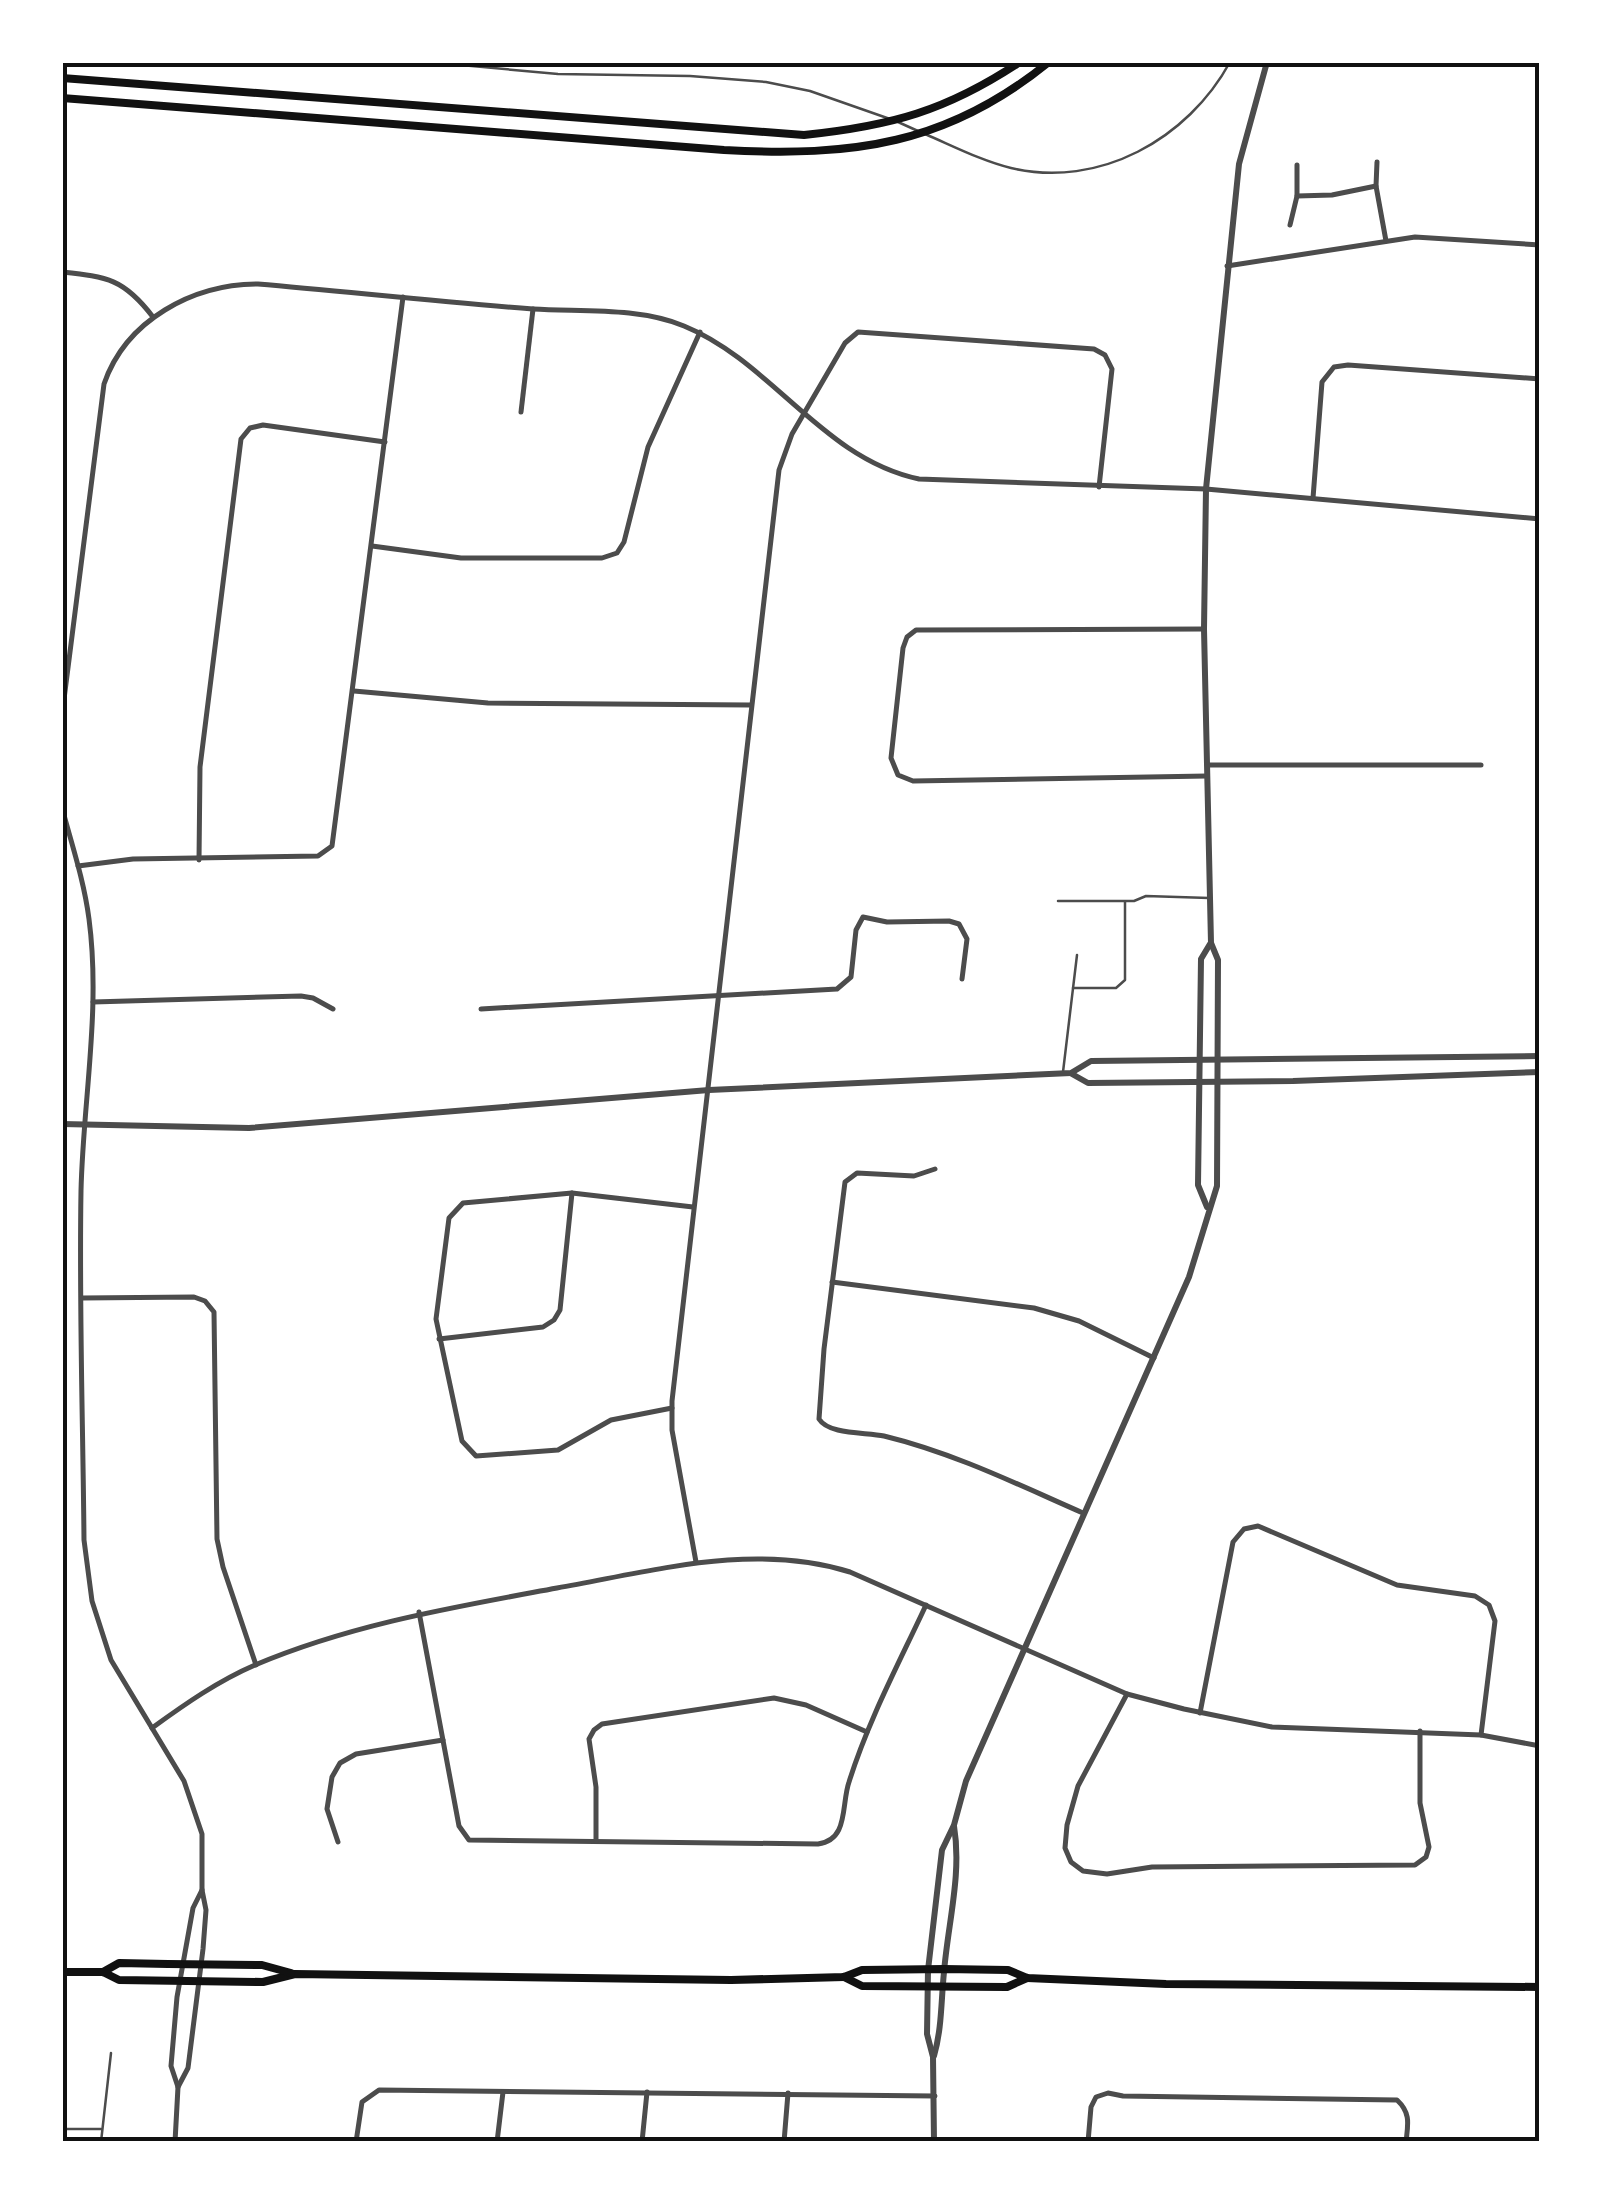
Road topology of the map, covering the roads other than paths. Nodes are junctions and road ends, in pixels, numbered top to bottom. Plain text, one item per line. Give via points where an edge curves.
1 (428, 62) edge
2 (1020, 62) edge
3 (1050, 62) edge
4 (1230, 62) edge
5 (1267, 62) edge
6 (62, 78) edge
7 (62, 98) edge
8 (1377, 162) dead end
9 (1298, 165) dead end
10 (1376, 186) junction
11 (1297, 196) junction
12 (1290, 225) dead end
13 (1386, 241) junction
14 (1540, 245) edge
15 (1227, 266) junction
16 (62, 272) edge
17 (403, 297) junction
18 (533, 308) junction
19 (153, 316) junction
20 (700, 332) junction
21 (1540, 379) edge
22 (521, 412) dead end
23 (804, 413) junction
24 (385, 442) junction
25 (1099, 486) junction
26 (1206, 489) junction
27 (1312, 498) junction
28 (1540, 519) edge
29 (372, 546) junction
30 (1204, 629) junction
31 (354, 691) junction
32 (750, 706) junction
33 (62, 714) edge
34 (1207, 765) junction
35 (1482, 765) dead end
36 (1207, 776) junction
37 (62, 808) edge
38 (200, 860) junction
39 (78, 866) junction
40 (1211, 898) junction
41 (1058, 901) dead end
42 (1126, 901) junction
43 (1210, 943) junction
44 (1077, 955) dead end
45 (962, 980) dead end
46 (1073, 988) junction
47 (721, 995) junction
48 (93, 1002) junction
49 (333, 1009) dead end
50 (481, 1009) dead end
51 (1540, 1056) edge
52 (1200, 1059) junction
53 (1217, 1059) junction
54 (1540, 1072) edge
55 (1067, 1074) junction
56 (1199, 1083) junction
57 (1217, 1083) junction
58 (709, 1090) junction
59 (62, 1124) edge
60 (83, 1124) junction
61 (935, 1169) dead end
62 (572, 1192) junction
63 (693, 1207) junction
64 (1208, 1208) junction
65 (832, 1282) junction
66 (81, 1298) junction
67 (439, 1339) junction
68 (1154, 1358) junction
69 (672, 1408) junction
70 (1084, 1513) junction
71 (696, 1562) junction
72 (926, 1604) junction
73 (420, 1612) junction
74 (1026, 1647) junction
75 (256, 1664) junction
76 (1127, 1694) junction
77 (1200, 1713) junction
78 (152, 1728) junction
79 (1420, 1731) junction
80 (867, 1732) junction
81 (1480, 1735) junction
82 (443, 1740) junction
83 (1540, 1746) edge
84 (954, 1825) junction
85 (596, 1841) junction
86 (338, 1842) dead end
87 (202, 1890) junction
88 (184, 1964) junction
89 (201, 1965) junction
90 (944, 1969) junction
91 (928, 1970) junction
92 (62, 1972) edge
93 (102, 1972) junction
94 (295, 1974) junction
95 (844, 1977) junction
96 (1027, 1978) junction
97 (181, 1982) junction
98 (198, 1982) junction
99 (927, 1986) junction
100 (943, 1986) junction
101 (1540, 1987) edge
102 (112, 2053) dead end
103 (933, 2057) junction
104 (178, 2087) junction
105 (502, 2092) junction
106 (647, 2092) junction
107 (788, 2093) junction
108 (935, 2096) junction
109 (62, 2129) edge
110 (101, 2129) junction
111 (100, 2142) edge
112 (175, 2142) edge
113 (356, 2142) edge
114 (498, 2142) edge
115 (642, 2142) edge
116 (784, 2142) edge
117 (934, 2142) edge
118 (1088, 2142) edge
119 (1406, 2142) edge

1 - 4 lane via 558,74 728,78 796,88 852,103 1012,168 1046,172 1140,153 1194,113
2 - 6 main road via 988,83 890,124 804,135
3 - 7 main road via 995,101 930,132 821,153
5 - 15 street via 1239,164
8 - 10 street
9 - 11 street
10 - 11 street
10 - 13 street
11 - 12 street
13 - 14 street via 1434,237
13 - 15 street
15 - 26 street
16 - 19 street via 119,283
17 - 18 street
17 - 19 street via 245,284 200,293
17 - 24 street
18 - 20 street via 644,315
18 - 22 street
19 - 33 street via 116,357 104,384
20 - 23 street via 738,354
20 - 29 street via 648,446 616,553 461,558
21 - 27 street via 1332,368 1322,382
23 - 25 street via 864,459 908,476
23 - 25 street via 847,339 862,331 1094,349 1112,369
23 - 32 street via 779,470
24 - 29 street
24 - 38 street via 263,425 240,439 200,767
25 - 26 street
26 - 27 street
26 - 30 street
27 - 28 street
29 - 31 street
30 - 34 street
30 - 36 street via 920,629 904,644 891,758 898,775 913,781
31 - 32 street via 488,703
31 - 38 street via 330,849 318,856
32 - 47 street
34 - 35 street
34 - 36 street
36 - 40 street
37 - 39 street
38 - 39 street
39 - 48 street via 90,924
40 - 42 lane
40 - 43 street
41 - 42 lane
42 - 46 lane via 1126,980 1116,988
43 - 52 street via 1201,959
43 - 53 street via 1218,960
44 - 46 lane
45 - 47 street via 967,939 956,922 863,917 851,975 842,987
46 - 55 lane
47 - 50 street
47 - 58 street
48 - 49 street via 300,996
48 - 60 street
51 - 53 street
52 - 53 street
52 - 55 street via 1091,1062
52 - 56 street
53 - 57 street
54 - 57 street
55 - 56 street via 1088,1083
55 - 58 street
56 - 57 street
56 - 64 street via 1198,1185
57 - 64 street via 1217,1186
58 - 60 street via 249,1128
58 - 63 street
59 - 60 street
60 - 66 street
61 - 65 street via 914,1176 849,1176
62 - 63 street
62 - 67 street via 560,1310 553,1322
62 - 67 street via 466,1202 454,1209 436,1308
63 - 69 street
64 - 68 street via 1189,1277
65 - 68 street via 1034,1308 1079,1321
65 - 70 street via 818,1412 825,1428 904,1442
66 - 75 street via 194,1297 214,1312 217,1538
66 - 78 street via 90,1585 111,1660
67 - 69 street via 462,1441 476,1456 558,1450 611,1420
68 - 70 street
69 - 71 street
70 - 74 street
71 - 72 street via 808,1561
71 - 73 street
72 - 74 street
72 - 80 street
73 - 75 street
73 - 82 street
74 - 76 street
74 - 84 street via 966,1781
75 - 78 street
76 - 77 street
76 - 79 street via 1078,1786 1067,1825 1065,1848 1084,1871 1415,1865 1429,1847 1420,1802
77 - 79 street via 1272,1727
77 - 81 street via 1233,1542 1244,1528 1258,1526 1396,1585 1487,1603 1495,1621
78 - 87 street via 197,1812
79 - 81 street
80 - 85 street via 839,1833 826,1843
80 - 85 street via 774,1698 602,1724 590,1739
81 - 83 street
82 - 85 street via 459,1826 469,1840
82 - 86 street via 356,1754 340,1763 327,1809
84 - 90 street via 959,1853
84 - 91 street via 942,1850
87 - 88 street
87 - 89 street
88 - 89 main road
88 - 93 main road via 119,1964
88 - 97 street
89 - 94 main road via 262,1965
89 - 98 street
90 - 91 main road
90 - 96 main road via 1008,1970
90 - 100 street
91 - 95 main road via 862,1970
91 - 99 street
92 - 93 main road
93 - 97 main road via 119,1980
94 - 95 main road
94 - 98 main road via 263,1982
95 - 99 main road via 862,1986
96 - 100 main road via 1008,1987
96 - 101 main road
97 - 98 main road
97 - 104 street via 171,2066
98 - 104 street via 188,2068
99 - 100 main road
99 - 103 street
100 - 103 street
102 - 110 lane
103 - 108 street
104 - 112 street
105 - 106 street
105 - 113 street via 379,2090 362,2102
105 - 114 street
106 - 107 street
106 - 115 street
107 - 108 street
107 - 116 street
108 - 117 street
109 - 110 lane
110 - 111 lane
118 - 119 street via 1091,2107 1108,2093 1397,2100 1409,2116

